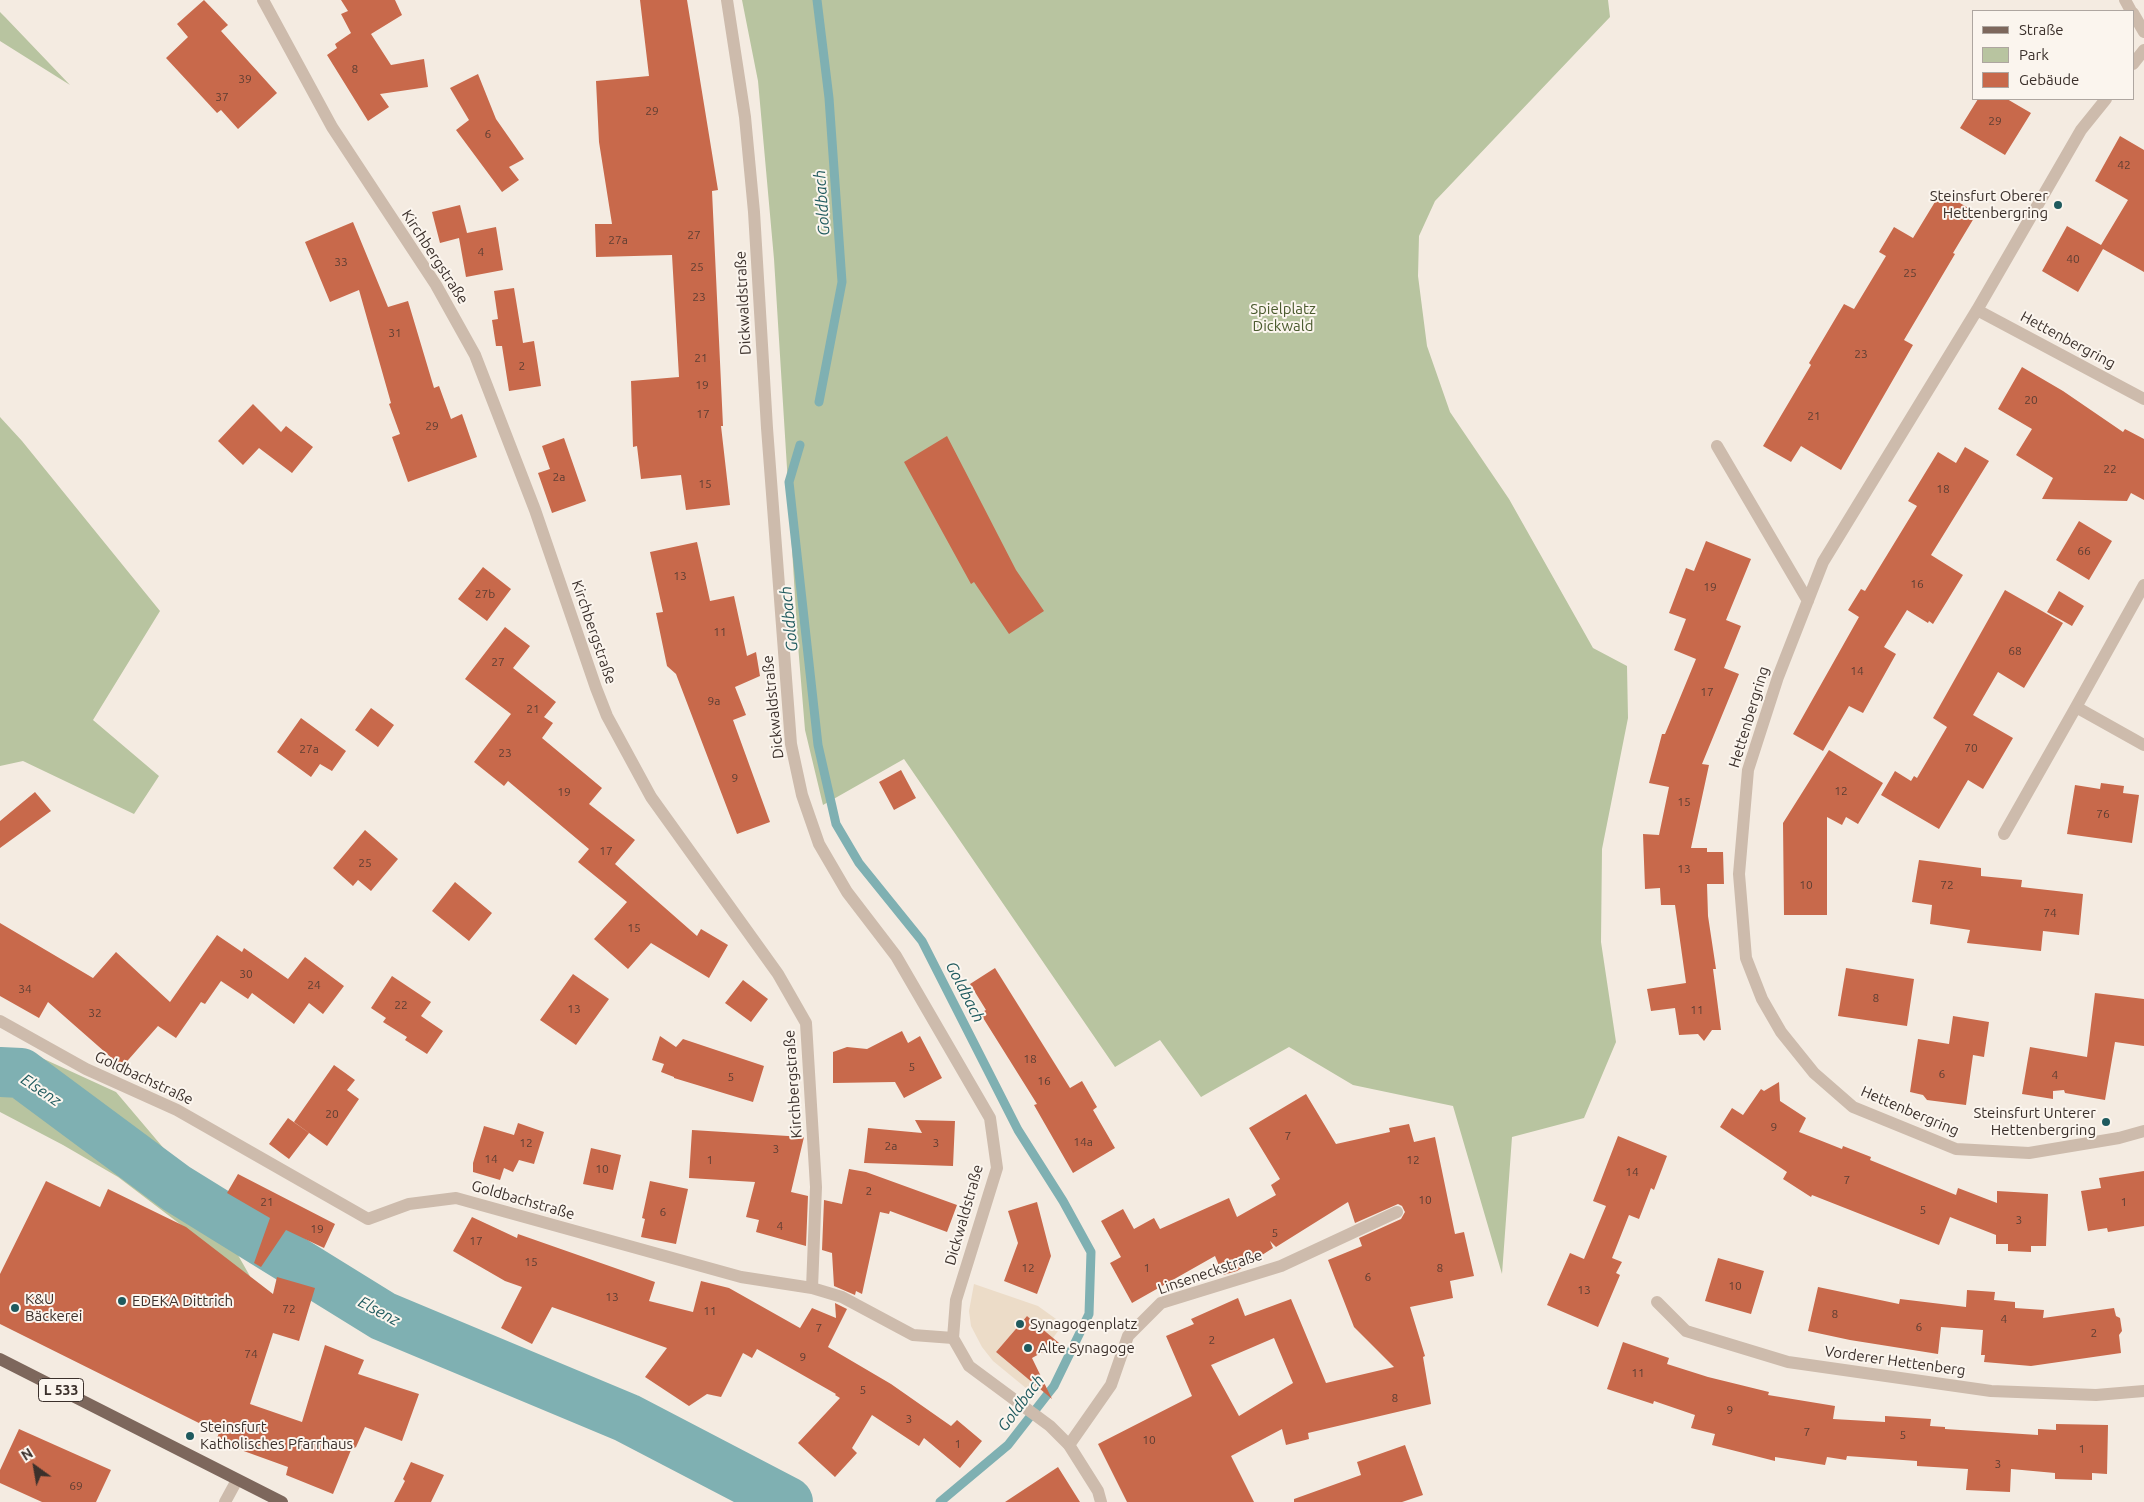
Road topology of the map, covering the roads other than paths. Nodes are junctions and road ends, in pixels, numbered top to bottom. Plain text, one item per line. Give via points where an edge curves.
1 (263, 0) edge
2 (727, 0) edge
3 (2134, 15) edge
4 (2144, 32) edge
5 (2144, 50) edge
6 (2134, 63) edge
7 (2105, 100) edge
8 (1977, 310) junction
9 (2144, 399) edge
10 (1717, 446) dead end
11 (2144, 585) edge
12 (1808, 601) junction
13 (2076, 707) junction
14 (2144, 745) edge
15 (2004, 834) dead end
16 (0, 1021) edge
17 (2144, 1130) edge
18 (1397, 1212) dead end
19 (812, 1288) junction
20 (1657, 1302) dead end
21 (953, 1338) junction
22 (0, 1359) edge
23 (2144, 1391) edge
24 (1069, 1445) junction
25 (237, 1480) junction
26 (225, 1502) edge
27 (282, 1502) edge
28 (1101, 1502) edge

1 - 19 street, Kirchbergstraße via 332,127 436,285 476,355 535,510 596,688 650,797 778,974 806,1023 816,1187
2 - 21 street, Dickwaldstraße via 745,117 753,203 790,744 800,787 819,844 847,892 896,956 990,1118 997,1168 956,1300
3 - 4 street
5 - 6 street
7 - 8 street, Hettenbergring via 2081,130
8 - 9 street, Hettenbergring
8 - 12 street, Hettenbergring via 1823,562
10 - 12 street
11 - 13 street
12 - 17 street, Hettenbergring via 1778,677 1748,770 1739,874 1746,958 1762,999 1781,1032 1814,1073 1854,1107 1956,1149 2029,1153 2119,1138
13 - 14 street
13 - 15 street
16 - 19 street, Goldbachstraße via 86,1069 177,1110 368,1219 409,1204 456,1198 740,1277
18 - 24 street, Linseneckstraße via 1281,1266 1161,1304 1128,1336 1111,1385
19 - 21 street, Goldbachstraße via 842,1297 913,1335
20 - 23 street, Vorderer Hettenberg via 1686,1331 1788,1362 1991,1390 2096,1395
21 - 24 street via 969,1366 1050,1426
22 - 25 main road, L 533
24 - 28 street via 1098,1491
25 - 26 street
25 - 27 main road, L 533

